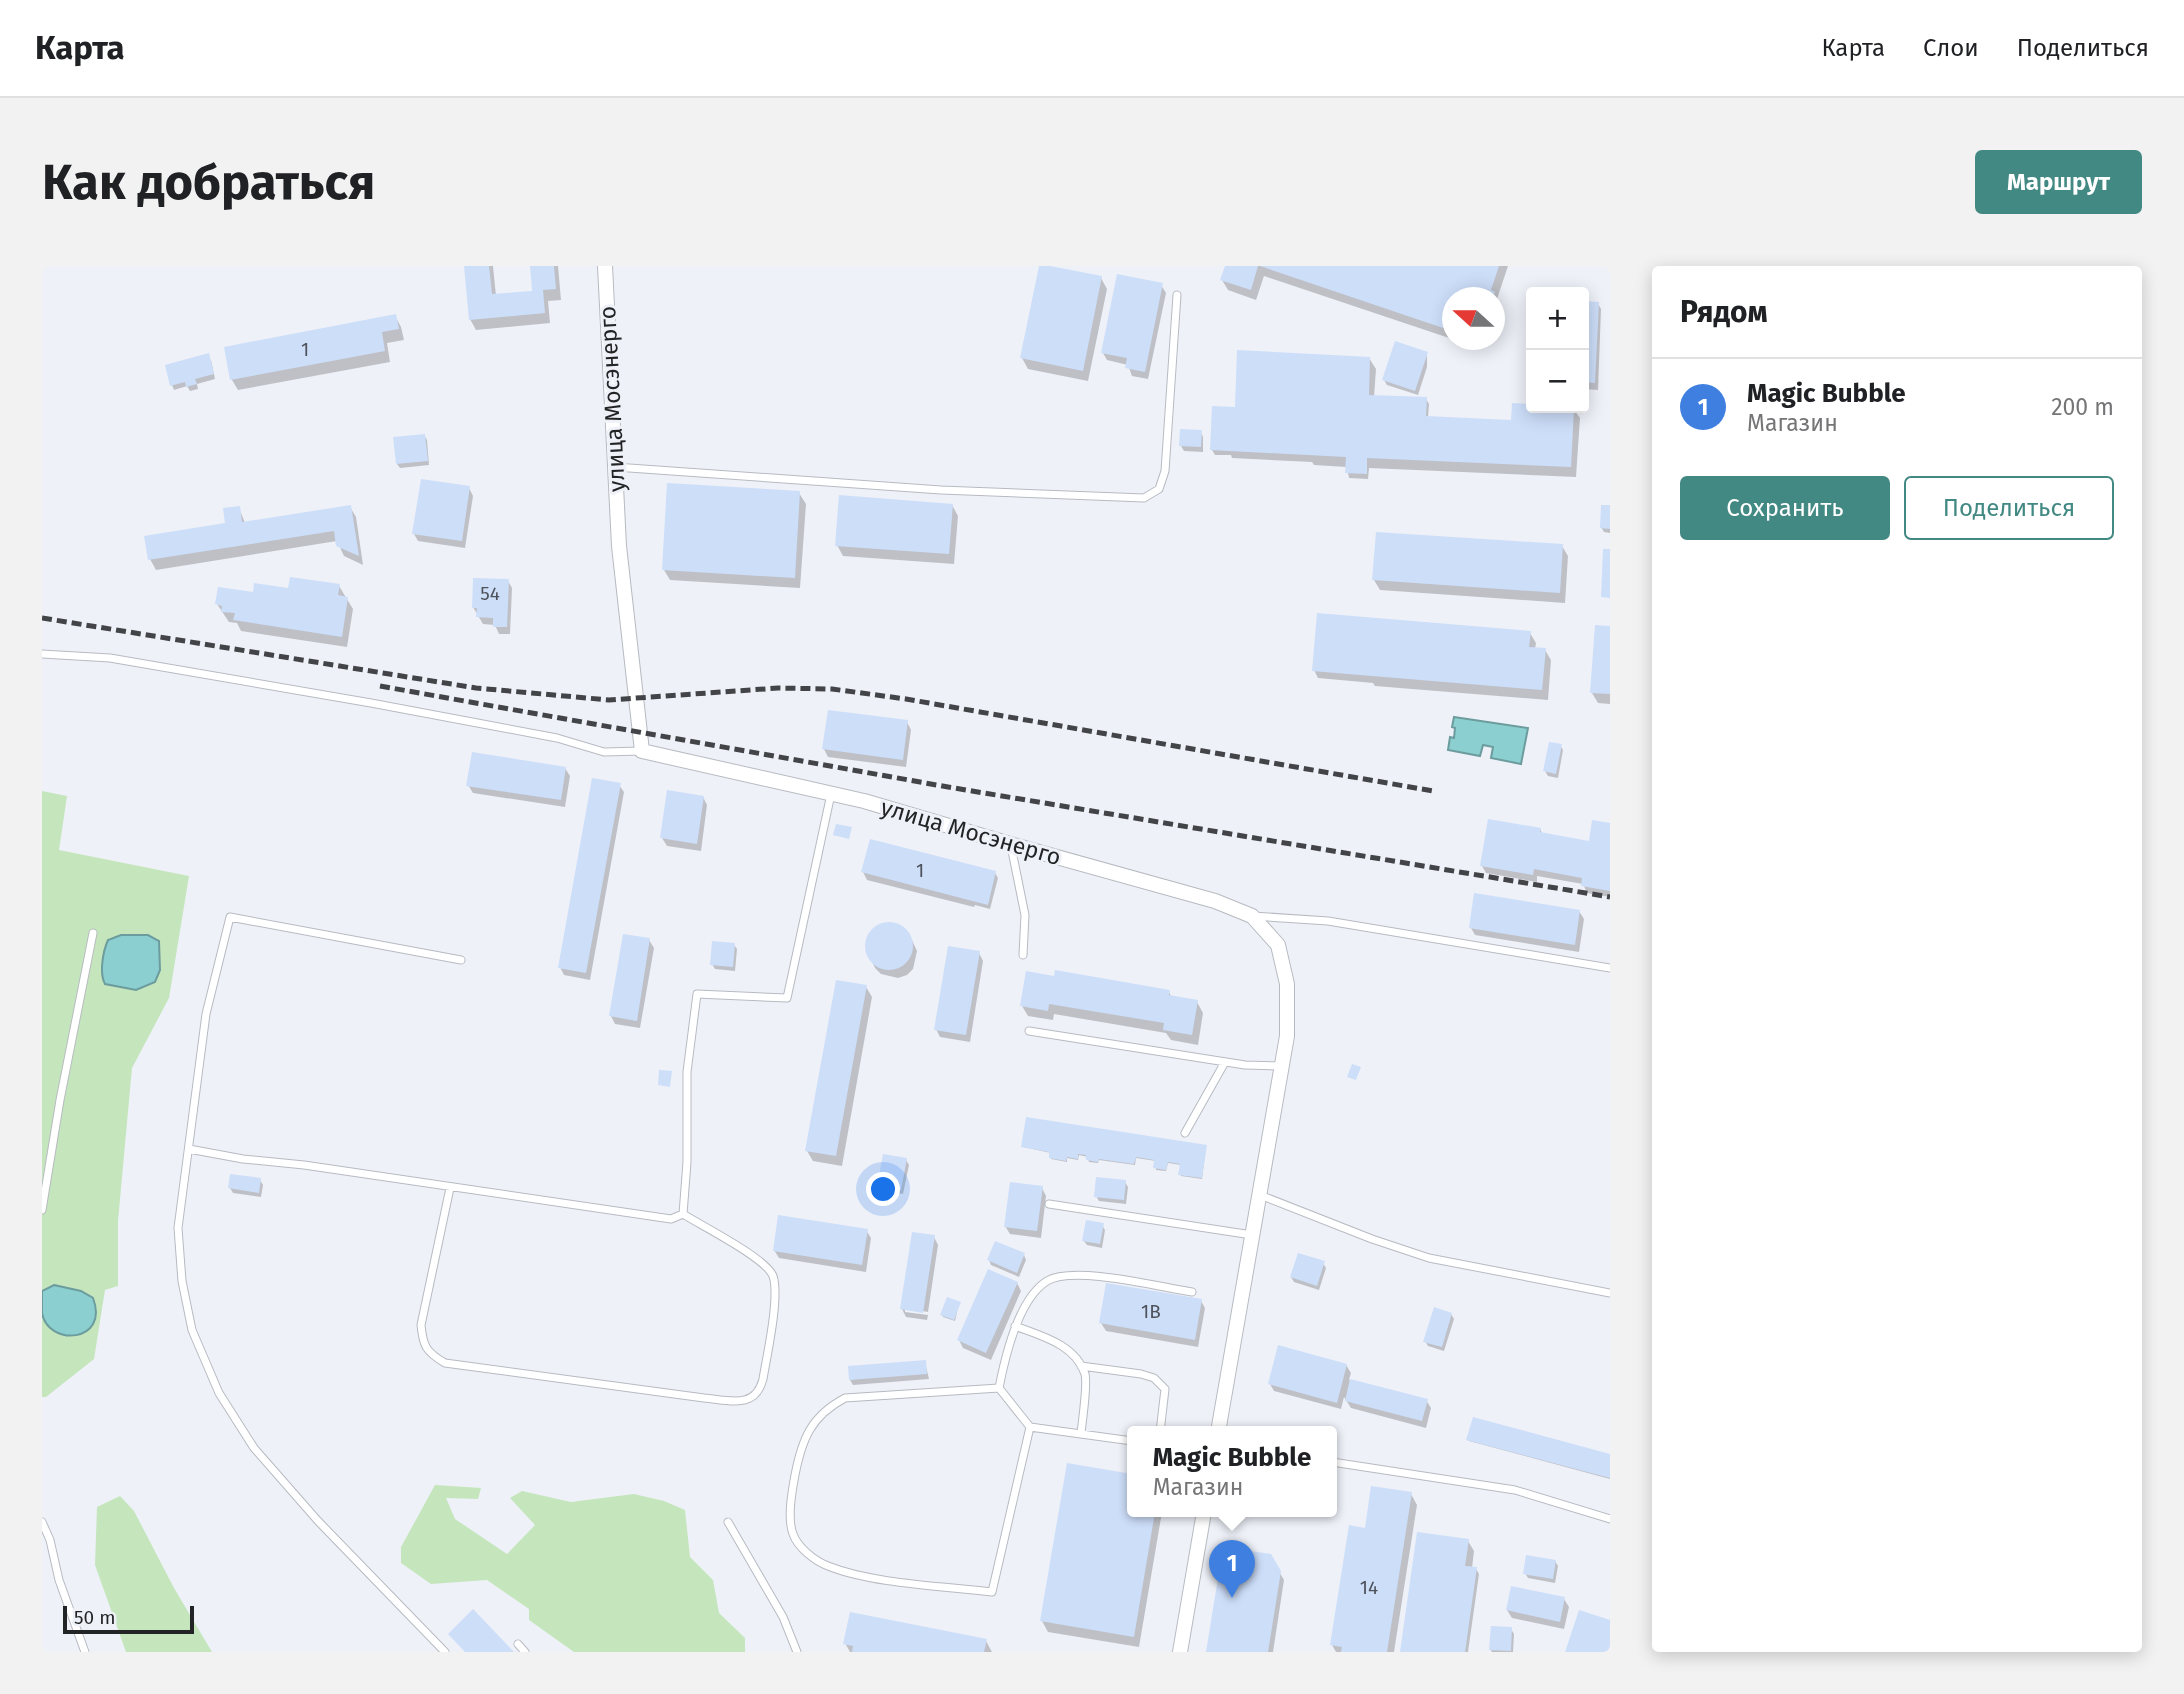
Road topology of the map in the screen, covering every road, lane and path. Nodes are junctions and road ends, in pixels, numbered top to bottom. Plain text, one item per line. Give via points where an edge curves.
1 (605, 266) edge
2 (1177, 295) dead end
3 (615, 467) junction
4 (42, 654) edge
5 (642, 751) junction
6 (831, 794) junction
7 (1010, 844) junction
8 (1252, 916) junction
9 (93, 933) dead end
10 (1023, 955) dead end
11 (461, 960) dead end
12 (1610, 968) edge
13 (1028, 1031) dead end
14 (1225, 1062) junction
15 (1282, 1066) junction
16 (1185, 1133) dead end
17 (189, 1149) junction
18 (450, 1188) junction
19 (1259, 1195) junction
20 (1049, 1205) dead end
21 (42, 1210) edge
22 (684, 1214) junction
23 (1252, 1235) junction
24 (1192, 1292) dead end
25 (1610, 1293) edge
26 (1015, 1326) junction
27 (1081, 1366) junction
28 (999, 1388) junction
29 (1161, 1426) edge
30 (1219, 1426) edge
31 (1030, 1427) junction
32 (1081, 1434) junction
33 (1127, 1440) edge
34 (1337, 1463) edge
35 (1203, 1517) edge
36 (1610, 1519) edge
37 (42, 1522) edge
38 (729, 1522) dead end
39 (518, 1644) dead end
40 (85, 1652) edge
41 (445, 1652) edge
42 (525, 1652) edge
43 (797, 1652) edge
44 (1180, 1652) edge

1 - 3 street, улица Мосэнерго
2 - 3 lane via 1165,471 1159,489 1144,498 941,490
3 - 5 street, улица Мосэнерго
4 - 5 lane via 110,658 371,703 557,738 604,752
5 - 6 street, улица Мосэнерго
6 - 7 street, улица Мосэнерго
6 - 22 lane via 788,998 697,994 687,1072
7 - 8 street, улица Мосэнерго via 1215,901
7 - 10 lane via 1025,915
8 - 12 lane via 1328,921
8 - 15 street, улица Мосэнерго via 1278,945 1287,984
9 - 21 lane
11 - 17 lane via 230,917 206,1014
13 - 14 lane
14 - 15 lane
14 - 16 lane
15 - 19 street, улица Мосэнерго
17 - 18 lane
17 - 41 lane via 178,1228 182,1281 192,1330 219,1393 254,1448
18 - 22 lane via 671,1219
18 - 22 lane via 421,1325 431,1354 445,1363 677,1394 742,1401 752,1398 763,1379 775,1289 772,1273 761,1261
19 - 23 street, улица Мосэнерго
19 - 25 lane via 1429,1258
20 - 23 lane
23 - 30 street, улица Мосэнерго
24 - 26 lane via 1065,1276 1047,1282 1033,1296
26 - 27 lane via 1063,1345
26 - 28 lane
27 - 29 lane via 1154,1378 1165,1389
27 - 32 lane via 1086,1376
28 - 31 lane
28 - 31 lane via 845,1398 830,1406 812,1425 800,1449 791,1498 793,1534 807,1553 826,1565 862,1576 992,1592
31 - 32 lane
32 - 33 lane
34 - 36 lane via 1515,1490
35 - 44 street
37 - 40 lane
38 - 43 lane via 783,1617
39 - 42 lane

